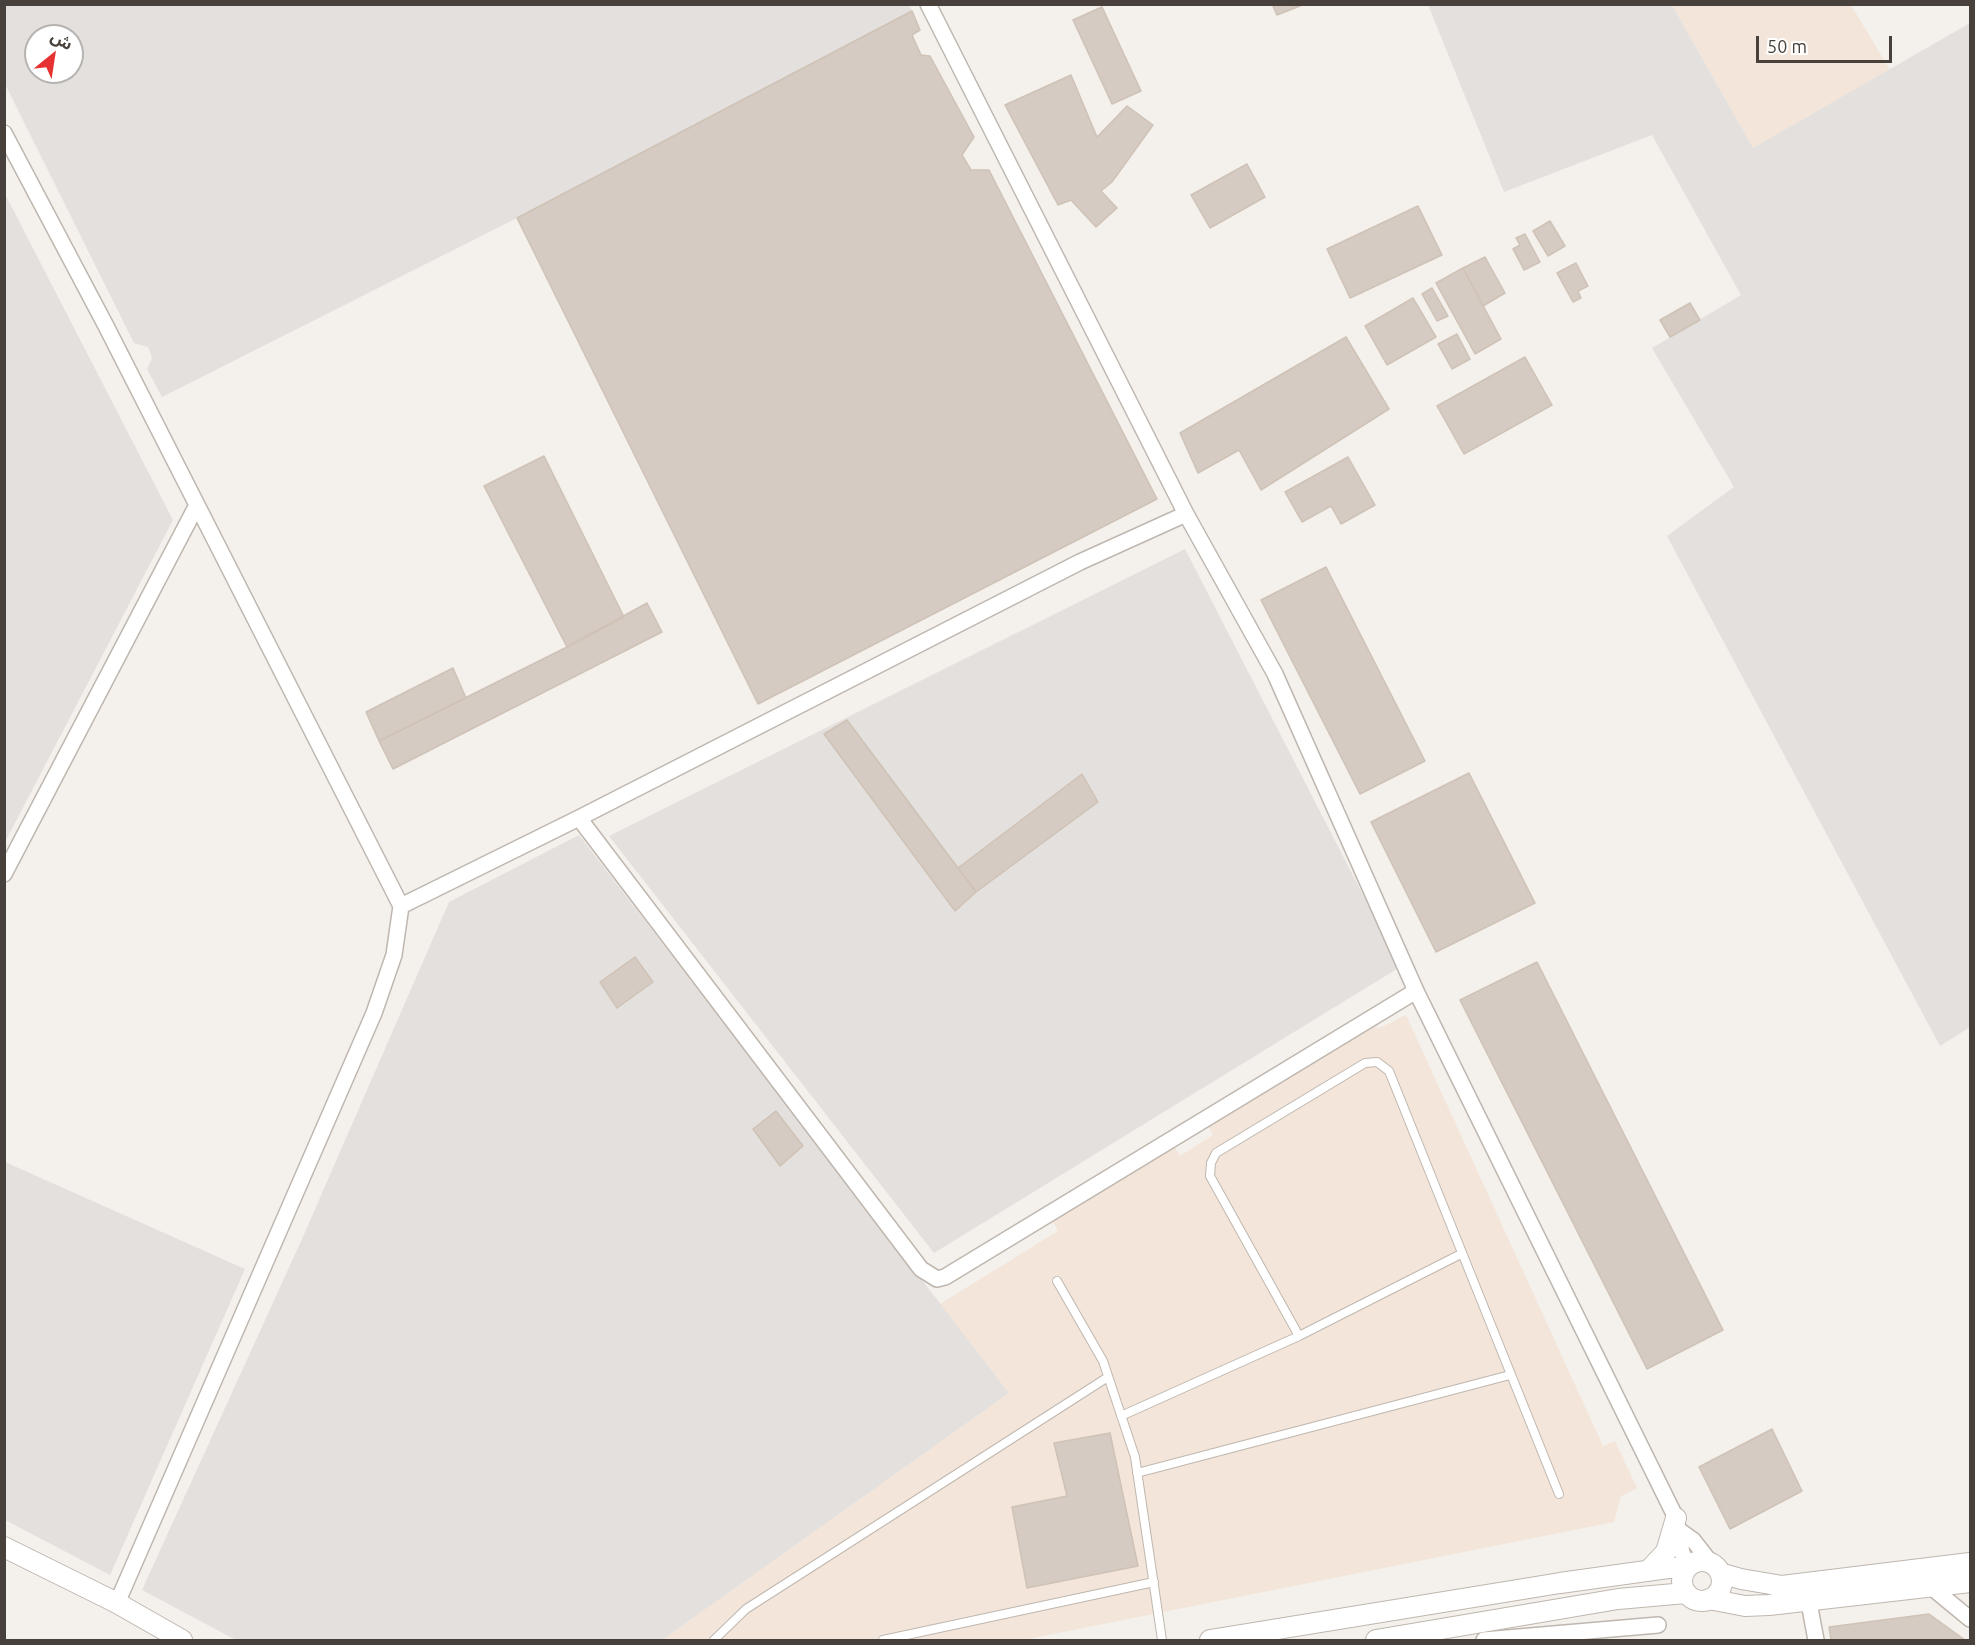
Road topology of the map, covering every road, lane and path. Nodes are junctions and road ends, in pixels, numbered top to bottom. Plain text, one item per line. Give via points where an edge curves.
1 (928, 4) edge
2 (4, 133) edge
3 (197, 505) junction
4 (1186, 513) junction
5 (579, 818) junction
6 (4, 874) edge
7 (401, 906) junction
8 (1416, 991) junction
9 (1461, 1254) junction
10 (1057, 1281) dead end
11 (1299, 1336) junction
12 (1510, 1375) junction
13 (1108, 1377) junction
14 (1121, 1416) junction
15 (1137, 1473) junction
16 (1559, 1494) dead end
17 (1678, 1524) junction
18 (4, 1547) edge
19 (1971, 1563) edge
20 (1688, 1567) junction
21 (1715, 1568) junction
22 (1648, 1571) junction
23 (1154, 1582) junction
24 (1971, 1582) edge
25 (1930, 1586) junction
26 (1807, 1592) junction
27 (1686, 1593) junction
28 (1709, 1599) junction
29 (1463, 1600) junction
30 (117, 1603) junction
31 (1971, 1619) edge
32 (1467, 1624) junction
33 (1658, 1625) dead end
34 (1506, 1627) junction
35 (182, 1641) edge
36 (714, 1641) edge
37 (883, 1641) edge
38 (1162, 1641) edge
39 (1210, 1641) edge
40 (1376, 1641) edge
41 (1484, 1641) edge
42 (1816, 1641) edge

1 - 4 street
2 - 3 street
3 - 6 street
3 - 7 street
4 - 5 street via 1080,562
4 - 8 street via 1275,674
5 - 7 street
5 - 8 street via 921,1269 937,1279
7 - 30 street via 394,955 374,1013
8 - 17 street
9 - 11 lane
9 - 11 lane via 1389,1071 1377,1062 1365,1064 1216,1153 1211,1163 1210,1176
9 - 12 lane
10 - 13 lane via 1103,1361
11 - 14 lane
12 - 15 lane
12 - 16 lane
13 - 14 lane
13 - 36 lane via 746,1609
14 - 15 lane
15 - 23 lane
17 - 20 street
17 - 21 street
17 - 22 street via 1666,1552
18 - 30 street
19 - 26 street
20 - 21 street via 1699,1561
20 - 22 street
20 - 27 street via 1682,1580
21 - 26 street
21 - 28 street via 1721,1585
22 - 29 street
23 - 37 lane
23 - 38 lane
24 - 25 street
25 - 26 street
25 - 31 street
26 - 28 street via 1745,1606
26 - 42 street
27 - 28 street via 1696,1600
27 - 34 street via 1618,1599
29 - 32 street
29 - 39 street
30 - 35 street
32 - 34 street
32 - 40 street
33 - 34 street
34 - 41 street

